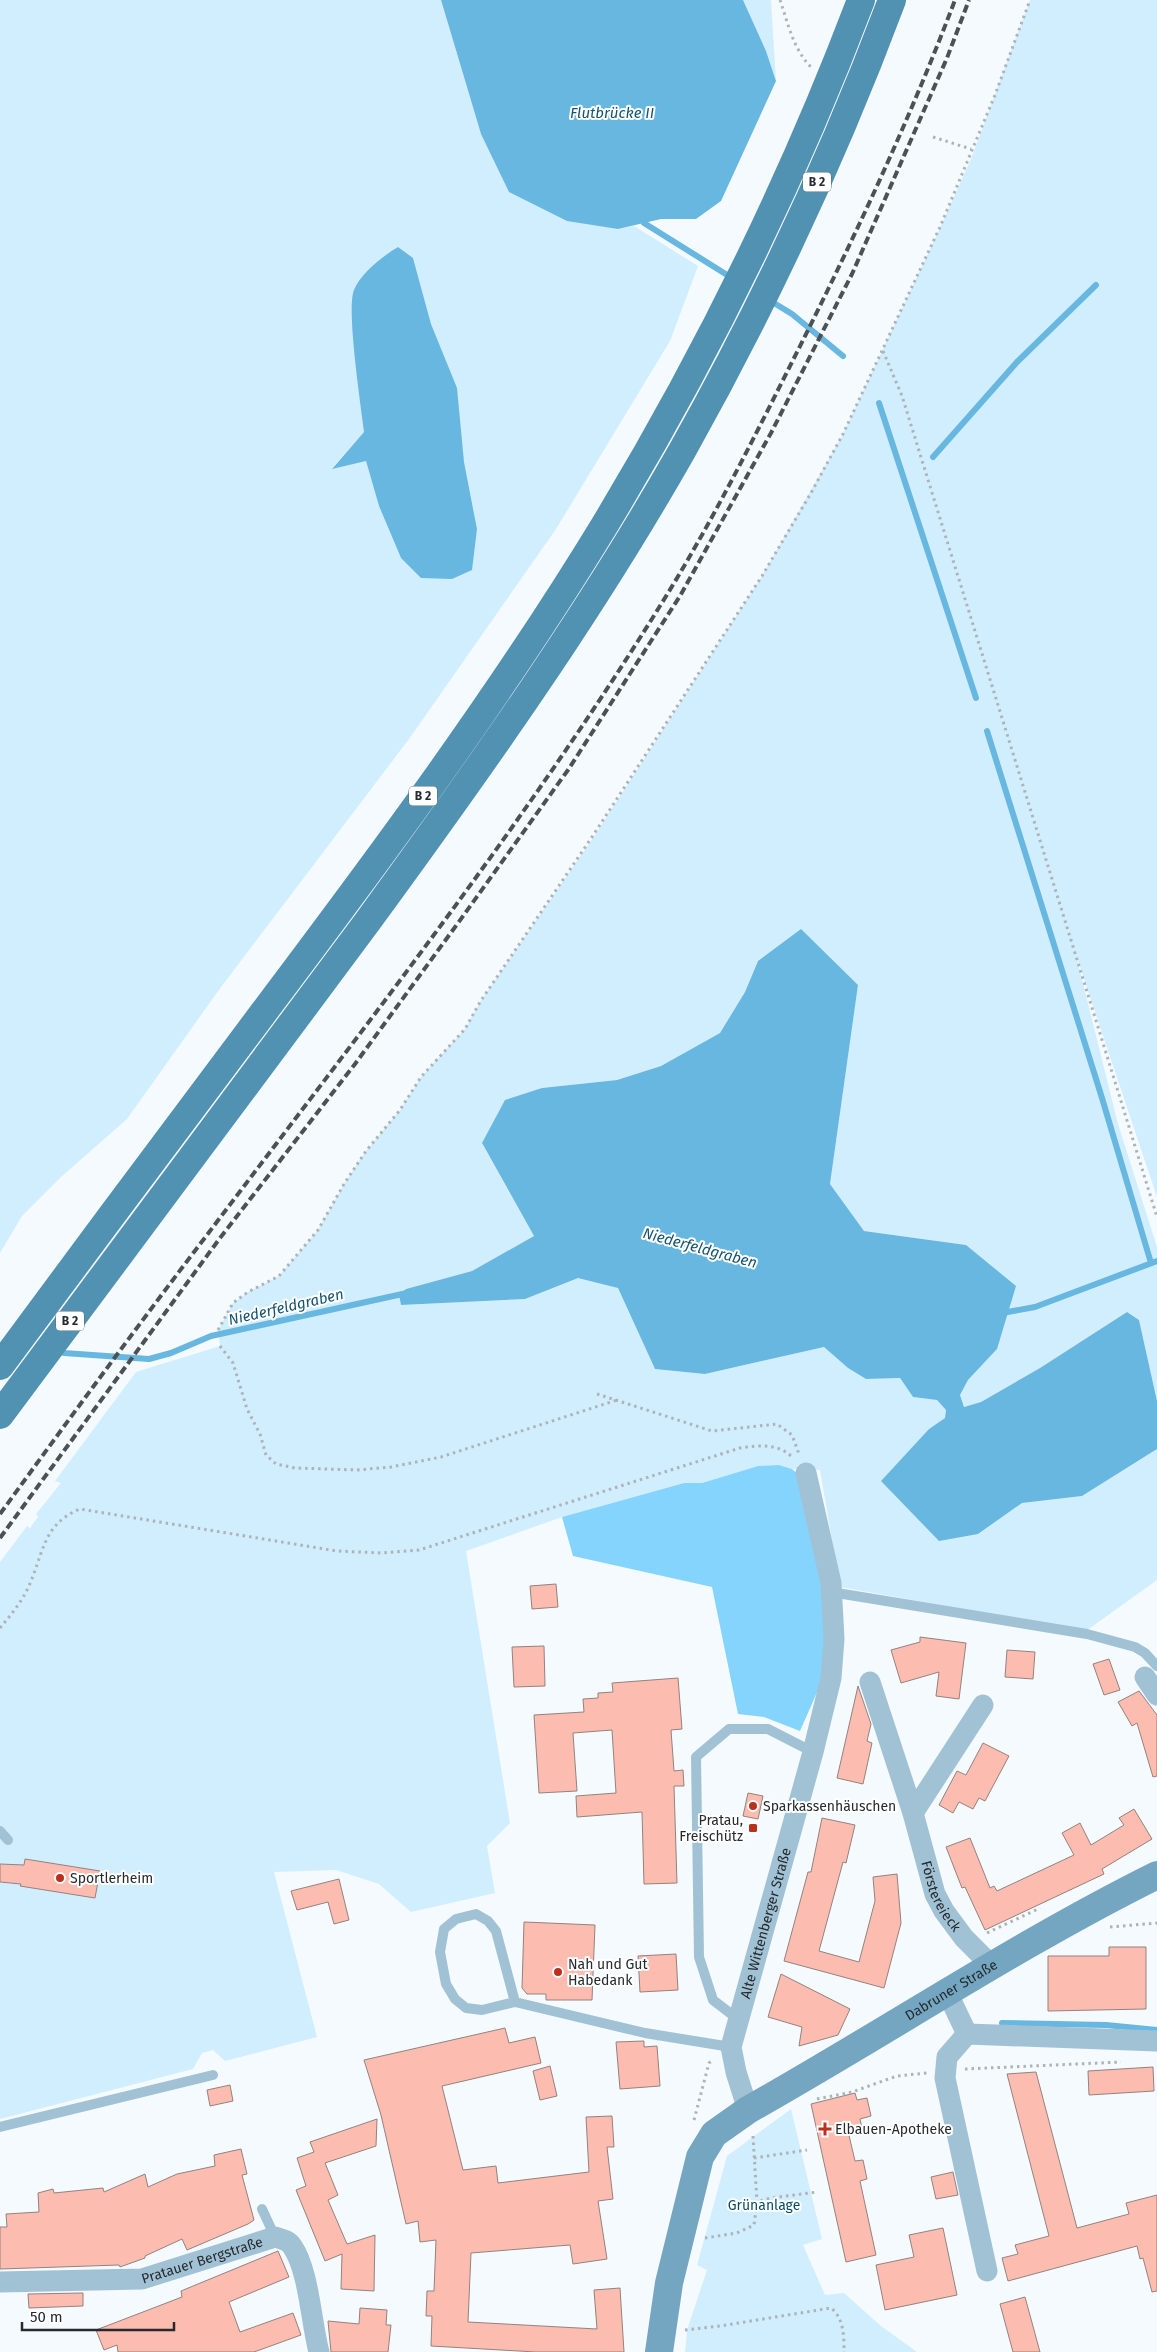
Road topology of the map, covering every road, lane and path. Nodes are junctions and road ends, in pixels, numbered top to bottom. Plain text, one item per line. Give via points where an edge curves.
1 (780, 0) edge
2 (861, 0) edge
3 (892, 0) edge
4 (1030, 0) edge
5 (813, 69) dead end
6 (933, 137) dead end
7 (971, 149) junction
8 (883, 350) junction
9 (1157, 1218) edge
10 (218, 1330) dead end
11 (220, 1346) dead end
12 (0, 1366) edge
13 (596, 1394) dead end
14 (617, 1400) junction
15 (0, 1415) edge
16 (806, 1473) junction
17 (831, 1592) junction
18 (0, 1628) edge
19 (1151, 1671) edge
20 (870, 1682) dead end
21 (1157, 1695) edge
22 (983, 1705) dead end
23 (813, 1752) junction
24 (913, 1813) junction
25 (0, 1831) edge
26 (8, 1840) dead end
27 (1157, 1875) edge
28 (991, 1965) junction
29 (947, 1992) junction
30 (515, 2002) junction
31 (739, 2020) junction
32 (967, 2034) junction
33 (1157, 2041) edge
34 (731, 2048) junction
35 (1123, 2062) dead end
36 (946, 2070) junction
37 (213, 2075) dead end
38 (815, 2100) dead end
39 (747, 2123) junction
40 (693, 2126) dead end
41 (0, 2127) edge
42 (807, 2150) dead end
43 (754, 2158) junction
44 (817, 2192) dead end
45 (757, 2202) junction
46 (262, 2208) dead end
47 (681, 2236) junction
48 (275, 2237) junction
49 (987, 2271) dead end
50 (0, 2282) edge
51 (660, 2339) edge
52 (318, 2352) edge
53 (844, 2352) edge

1 - 5 path via 794,44
2 - 12 main road, B 2 via 780,194 705,346 603,527 481,713 385,850
3 - 15 main road, B 2 via 790,242 681,453 628,541 504,732 320,986
4 - 7 path
6 - 7 path
7 - 8 path via 940,227
8 - 9 path via 902,396
8 - 10 path via 843,434 762,576 465,1029 421,1077 400,1110 360,1159 318,1230 279,1276 233,1303
11 - 14 path via 233,1363 266,1455 276,1464 295,1468 357,1470 399,1466 450,1454
13 - 14 path
14 - 16 path via 712,1431 777,1424 792,1435
16 - 17 street, Alte Wittenberger Straße
16 - 18 path via 787,1452 764,1444 740,1448 418,1550 382,1553 337,1551 80,1509 64,1516 51,1528 27,1590
17 - 19 lane via 1087,1634 1135,1647 1145,1653
17 - 23 street, Alte Wittenberger Straße via 834,1638 831,1678
19 - 21 street
20 - 24 street, Förstereieck
22 - 24 street
23 - 31 street, Alte Wittenberger Straße
23 - 31 lane via 768,1729 729,1730 696,1757 700,1957 713,2000
24 - 28 street, Förstereieck via 935,1894 944,1912
25 - 26 lane
27 - 28 street, Dabruner Straße
28 - 29 street, Dabruner Straße
29 - 32 street
29 - 39 street, Dabruner Straße
30 - 30 lane via 482,2010 466,2008 455,1999 446,1984 440,1952 444,1929 456,1919 476,1914 488,1921 496,1931
30 - 34 lane via 645,2033
31 - 34 street, Alte Wittenberger Straße
32 - 33 street
32 - 36 street via 947,2057
34 - 39 street, Alte Wittenberger Straße
34 - 40 path via 709,2063
35 - 36 path
36 - 38 path via 897,2076 852,2092
36 - 49 street via 945,2078
37 - 41 lane
39 - 43 path via 752,2132
39 - 47 street via 714,2134 700,2156
42 - 43 path
43 - 45 path
44 - 45 path
45 - 47 path via 754,2224 737,2233 705,2238
46 - 48 lane
47 - 51 street
48 - 50 street, Pratauer Bergstraße via 142,2279
48 - 52 street, Pratauer Bergstraße via 291,2245 302,2266
51 - 53 path via 695,2329 831,2308 837,2312 841,2324

